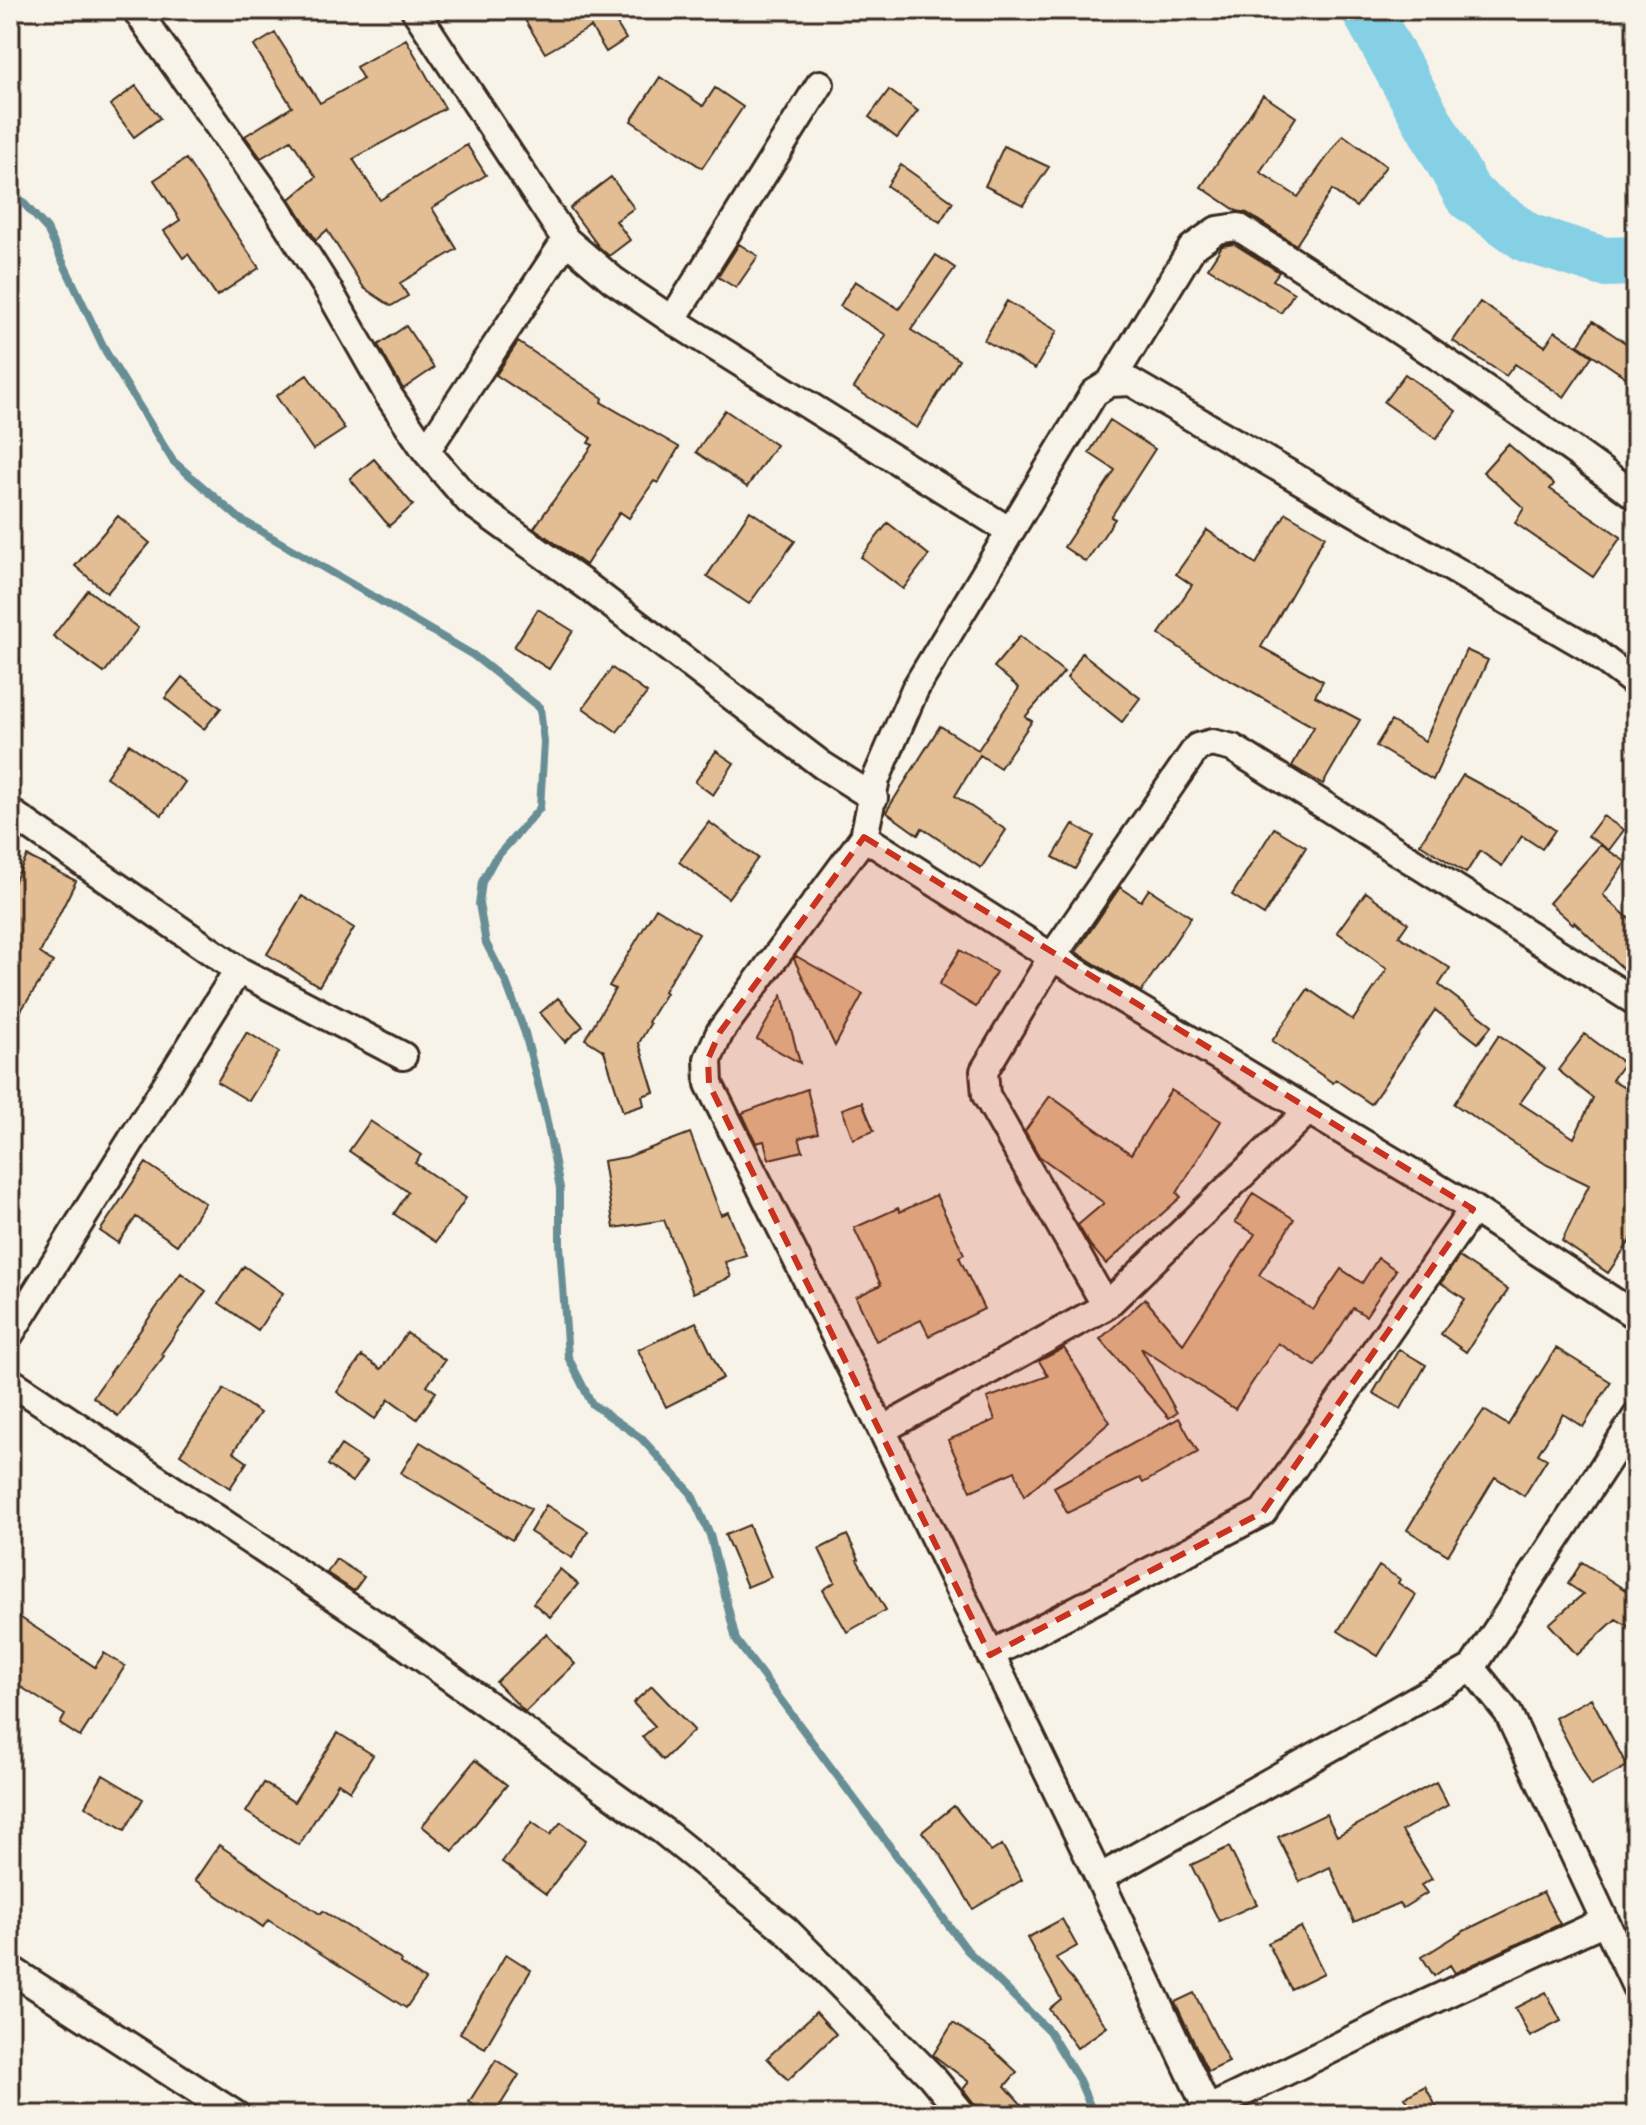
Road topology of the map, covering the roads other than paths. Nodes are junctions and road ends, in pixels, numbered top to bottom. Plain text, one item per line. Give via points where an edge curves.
1 (136, 10) edge
2 (415, 10) edge
3 (820, 84) dead end
4 (566, 240) junction
5 (672, 320) junction
6 (1110, 383) junction
7 (426, 451) junction
8 (1636, 496) edge
9 (1010, 531) junction
10 (1636, 684) edge
11 (874, 798) junction
12 (10, 812) edge
13 (864, 837) junction
14 (1052, 957) junction
15 (238, 970) junction
16 (1636, 1002) edge
17 (403, 1056) dead end
18 (1308, 1111) junction
19 (1473, 1209) junction
20 (1106, 1306) junction
21 (1636, 1316) edge
22 (10, 1334) edge
23 (10, 1381) edge
24 (1636, 1417) edge
25 (882, 1430) junction
26 (990, 1655) junction
27 (1472, 1668) junction
28 (1099, 1878) junction
29 (1605, 1921) junction
30 (10, 1969) edge
31 (1636, 1987) edge
32 (1208, 2112) edge
33 (236, 2115) edge
34 (963, 2115) edge

1 - 7 street via 276,207
2 - 4 street
3 - 5 street
4 - 5 street
4 - 7 street
5 - 9 street
6 - 8 street via 1192,248 1217,230 1238,227 1517,408
6 - 9 street via 1094,393
6 - 10 street via 1131,382 1589,648
7 - 11 street via 469,501 822,765
9 - 11 street via 915,689 876,779
11 - 13 street
12 - 15 street
13 - 14 street
13 - 25 street via 720,1032 708,1059 709,1084
14 - 16 street via 1197,747 1212,743 1233,748
14 - 18 street
14 - 20 street via 984,1071 986,1095
15 - 17 street
15 - 22 street
18 - 19 street
18 - 20 street
19 - 21 street
19 - 26 street via 1263,1512
20 - 25 street
23 - 34 street via 384,1630 663,1831 786,1930
24 - 27 street
25 - 26 street
26 - 28 street
27 - 28 street
27 - 29 street via 1508,1713
28 - 32 street
29 - 31 street
29 - 32 street
30 - 33 street

